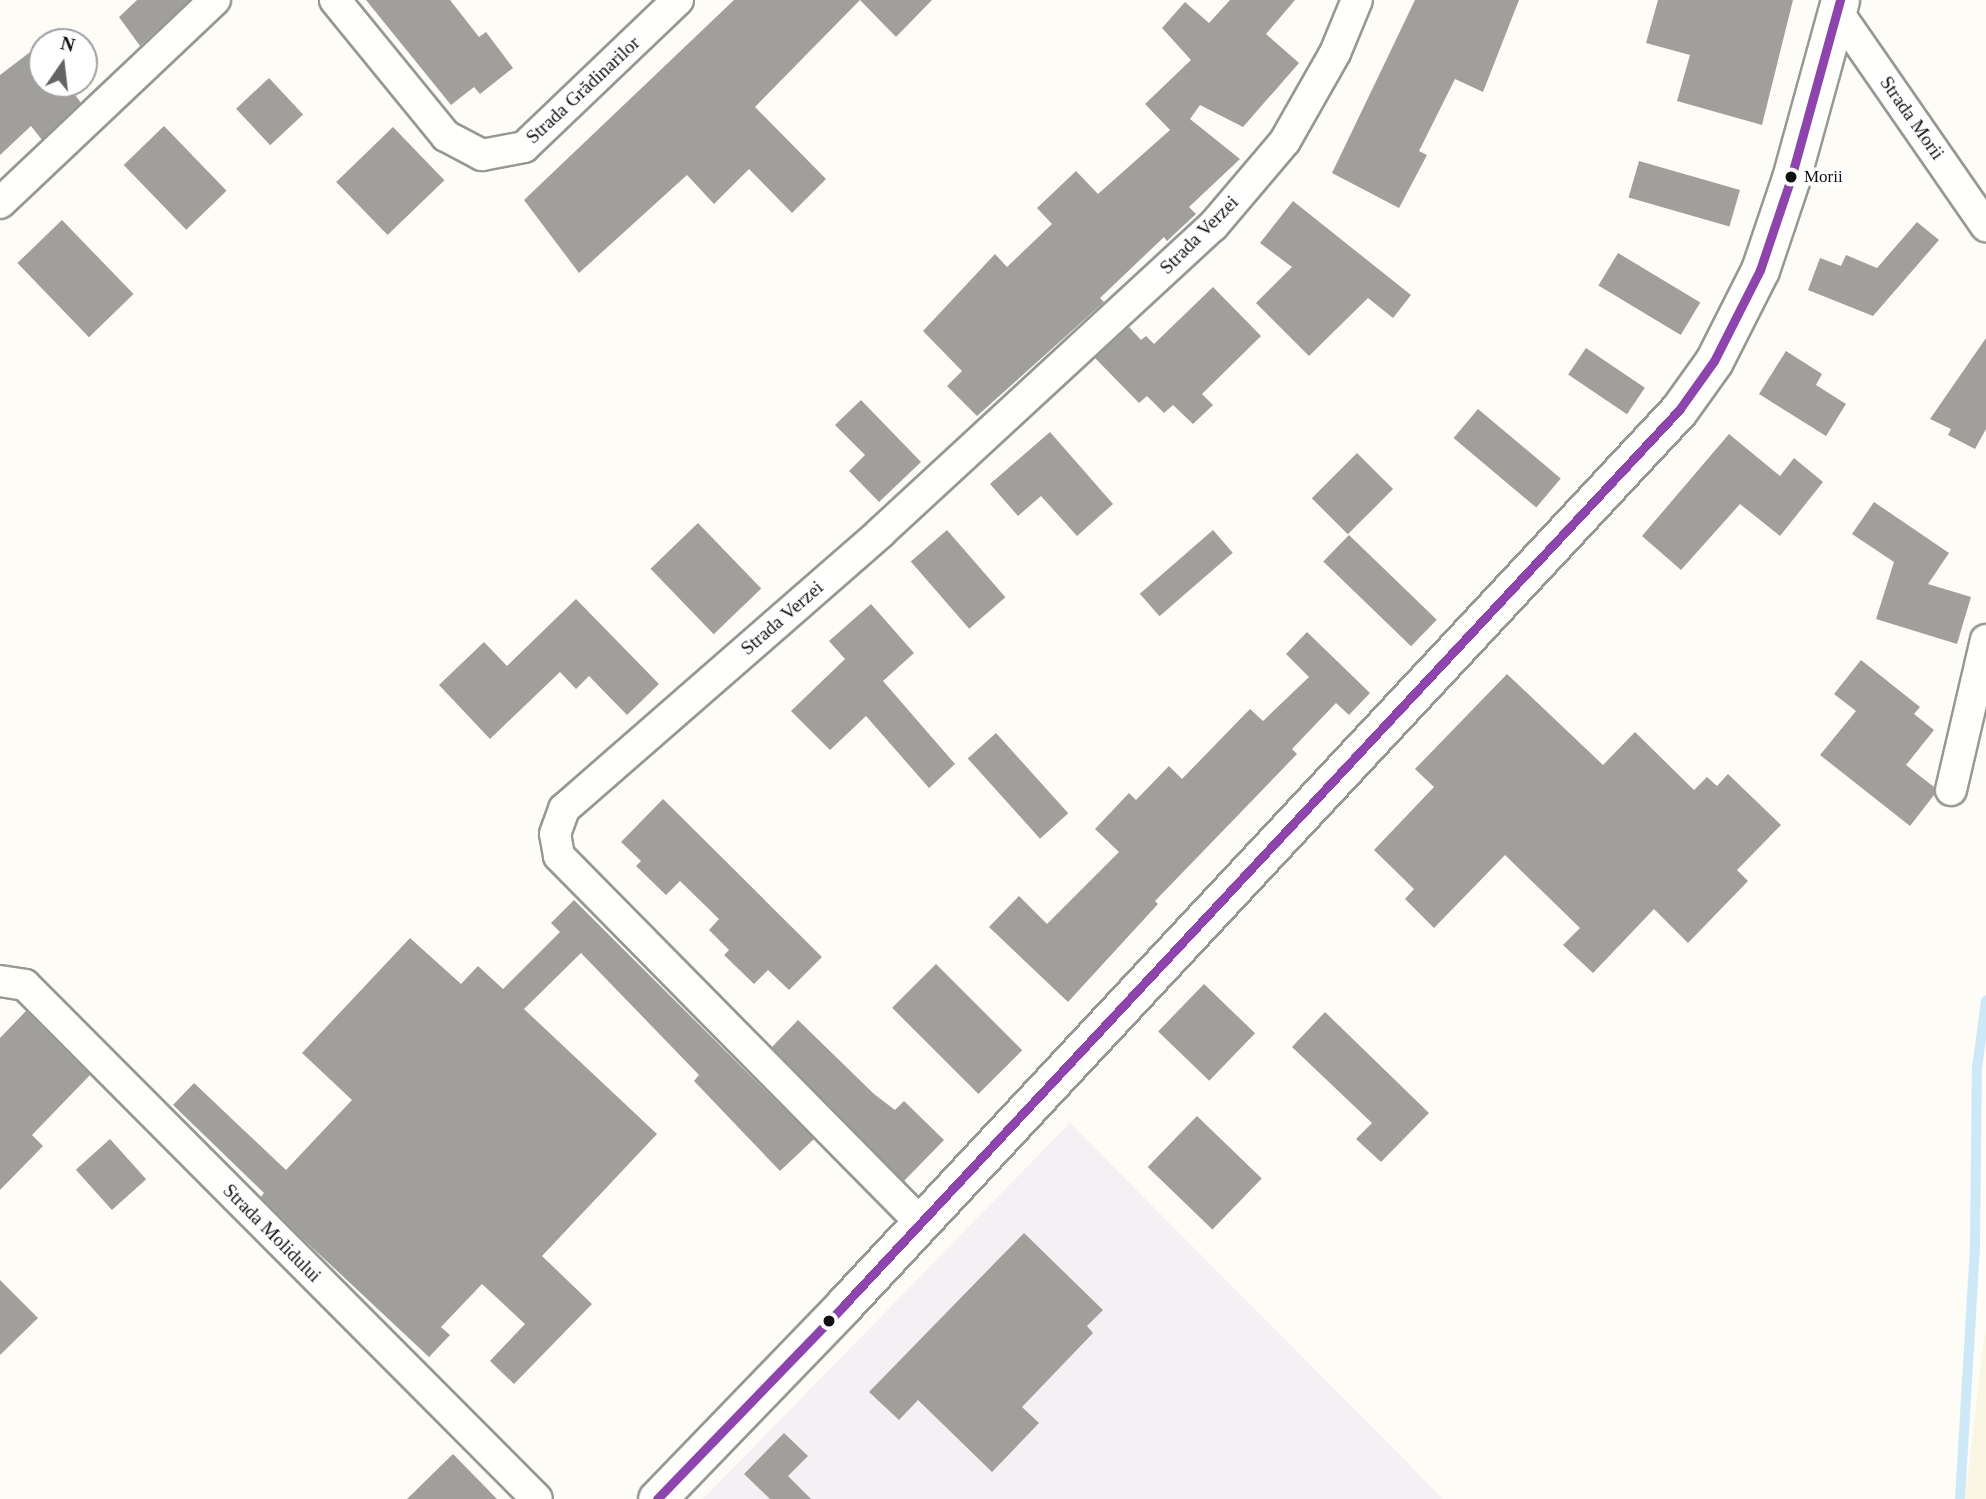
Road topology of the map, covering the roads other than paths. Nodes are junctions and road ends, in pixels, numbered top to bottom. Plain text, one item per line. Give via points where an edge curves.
1 (215, 0) edge
2 (335, 0) edge
3 (678, 0) edge
4 (1357, 0) edge
5 (1839, 5) edge
6 (0, 203) edge
7 (1986, 226) edge
8 (1986, 640) edge
9 (1951, 790) dead end
10 (0, 981) edge
11 (920, 1222) junction
12 (537, 1499) edge
13 (657, 1499) edge

1 - 6 street
2 - 3 street, Strada Grădinarilor via 446,136 482,155 524,147
4 - 11 street, Strada Verzei via 1335,53 1285,141 1213,226 881,532 564,809 555,834 559,856
5 - 7 street, Strada Morii
5 - 11 street via 1760,270 1714,361 1679,410
8 - 9 street
10 - 12 street, Strada Molidului via 25,985
11 - 13 street

